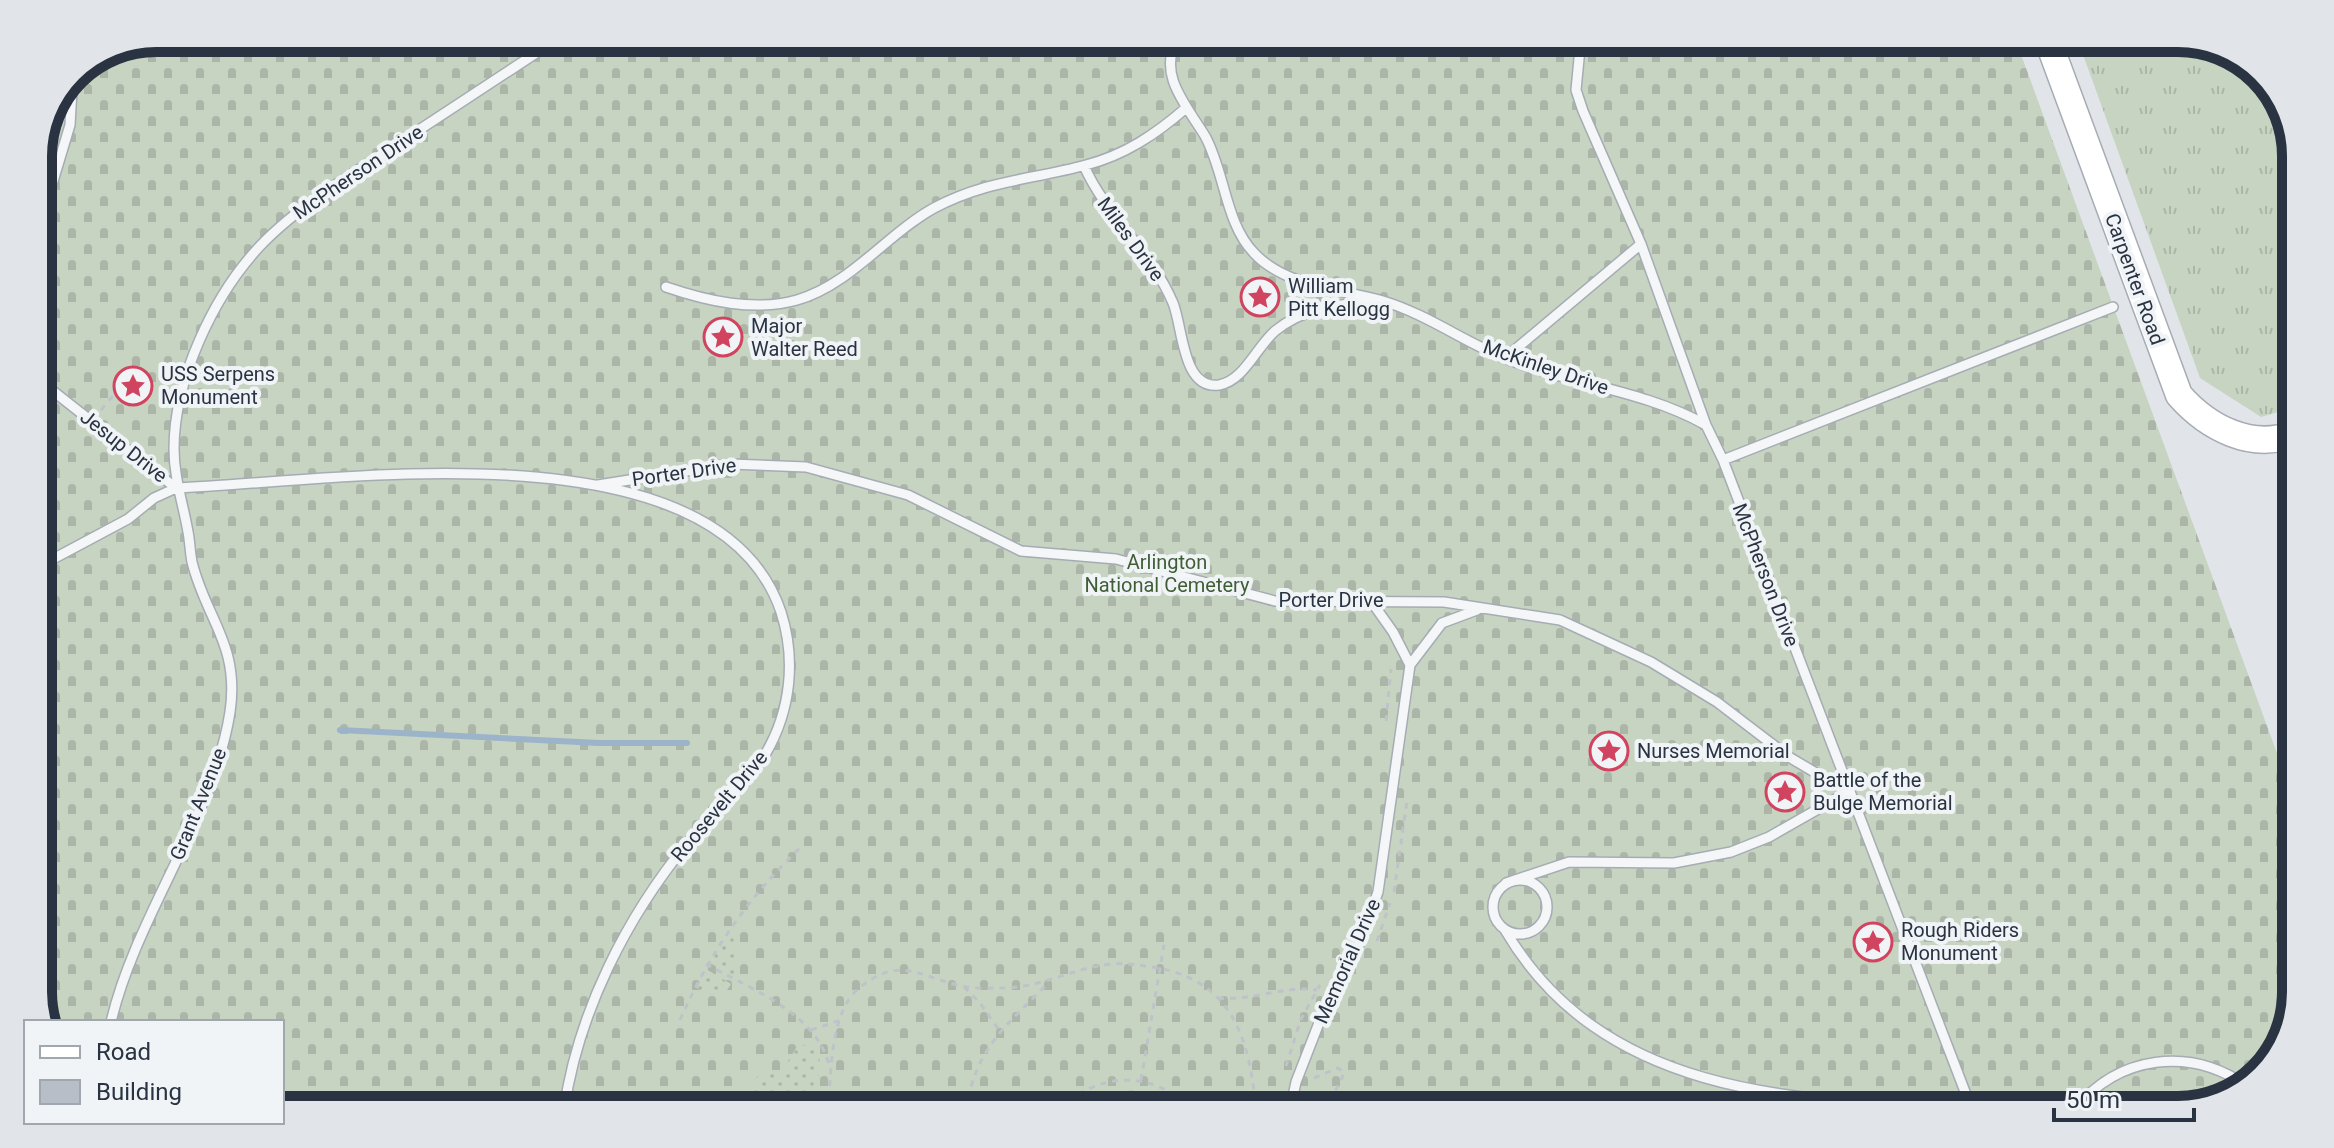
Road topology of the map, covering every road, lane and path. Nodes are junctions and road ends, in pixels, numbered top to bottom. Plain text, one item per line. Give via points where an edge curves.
1 (538, 52) edge
2 (1171, 52) edge
3 (1580, 52) edge
4 (2052, 52) edge
5 (72, 97) edge
6 (1186, 108) junction
7 (1084, 166) junction
8 (52, 185) edge
9 (1641, 244) junction
10 (666, 287) dead end
11 (1384, 302) junction
12 (2113, 307) dead end
13 (1505, 358) junction
14 (52, 390) edge
15 (129, 390) dead end
16 (94, 422) junction
17 (1706, 425) junction
18 (2282, 435) edge
19 (1723, 460) junction
20 (598, 485) junction
21 (176, 488) junction
22 (52, 560) edge
23 (1371, 601) junction
24 (1487, 608) junction
25 (1410, 665) junction
26 (1391, 669) dead end
27 (1386, 729) dead end
28 (1848, 792) junction
29 (803, 845) dead end
30 (1506, 883) junction
31 (1505, 930) junction
32 (1164, 945) dead end
33 (706, 964) junction
34 (1160, 968) junction
35 (1051, 981) junction
36 (1323, 981) dead end
37 (964, 987) junction
38 (1317, 990) junction
39 (1218, 998) junction
40 (112, 1020) edge
41 (680, 1020) dead end
42 (841, 1020) junction
43 (811, 1030) junction
44 (999, 1030) junction
45 (1284, 1072) dead end
46 (831, 1075) junction
47 (1313, 1078) dead end
48 (2236, 1078) edge
49 (1141, 1080) junction
50 (1281, 1083) dead end
51 (568, 1096) edge
52 (829, 1096) edge
53 (970, 1096) edge
54 (1076, 1096) edge
55 (1177, 1096) edge
56 (1254, 1096) edge
57 (1276, 1096) edge
58 (1293, 1096) edge
59 (1331, 1096) edge
60 (1795, 1096) edge
61 (1966, 1096) edge
62 (2087, 1096) edge

1 - 21 lane, McPherson Drive via 320,195 259,247 219,304 184,387 174,447
2 - 6 lane, McKinley Drive via 1173,83
3 - 9 lane, McPherson Drive via 1576,90
4 - 18 street, Carpenter Road via 2179,395 2196,414 2238,436
5 - 8 lane via 70,125
6 - 7 lane via 1153,135
6 - 11 lane, McKinley Drive via 1216,156 1242,237 1263,262 1309,282
7 - 10 lane via 1009,179 935,208 837,280 798,299 743,304
7 - 11 lane, Miles Drive via 1096,192 1162,281 1179,316 1191,370 1207,384 1225,383 1238,375 1275,331 1307,313 1333,304
9 - 13 lane
9 - 17 lane, McPherson Drive
11 - 13 lane, McKinley Drive
12 - 19 lane
13 - 17 lane, McKinley Drive via 1632,396
14 - 16 lane, Jesup Drive
15 - 16 path via 112,397
16 - 21 lane, Jesup Drive
17 - 19 lane, McPherson Drive
19 - 28 lane, McPherson Drive
20 - 21 lane, Roosevelt Drive via 485,473
20 - 23 lane, Porter Drive via 730,464 806,467 908,495 1021,551 1141,563 1265,599
20 - 51 lane, Roosevelt Drive via 670,505 742,551 775,596 787,634 789,676 783,715 764,757 676,857 623,938 592,1008
21 - 22 lane
21 - 40 lane, Grant Avenue via 192,563 229,657 230,711 213,775
23 - 24 lane, Porter Drive
23 - 25 lane
24 - 25 lane via 1442,623
24 - 28 lane, Porter Drive via 1560,620 1590,631 1717,702 1789,757
25 - 58 lane, Memorial Drive via 1378,892 1366,931 1322,1015
26 - 27 path
28 - 30 lane via 1731,852 1674,863 1569,862
28 - 61 lane, McPherson Drive
29 - 33 path via 754,896
30 - 31 lane via 1492,906
30 - 31 lane via 1532,882 1547,906 1533,931
31 - 60 lane via 1539,980 1615,1041 1692,1076
32 - 34 path
33 - 41 path
33 - 43 path
34 - 35 path via 1106,964
34 - 39 path via 1189,976
34 - 49 path
35 - 37 path
35 - 44 path
36 - 38 path
37 - 42 path via 914,970 886,971 851,995
37 - 44 path
38 - 39 path
38 - 45 path via 1301,1019
39 - 56 path via 1238,1025 1249,1055
42 - 43 path
42 - 46 path
43 - 46 path
44 - 53 path via 977,1068
46 - 52 path
47 - 59 path via 1329,1069 1344,1072
48 - 62 lane via 2195,1062 2155,1061 2117,1073
49 - 54 path via 1101,1084
49 - 55 path
50 - 57 path

